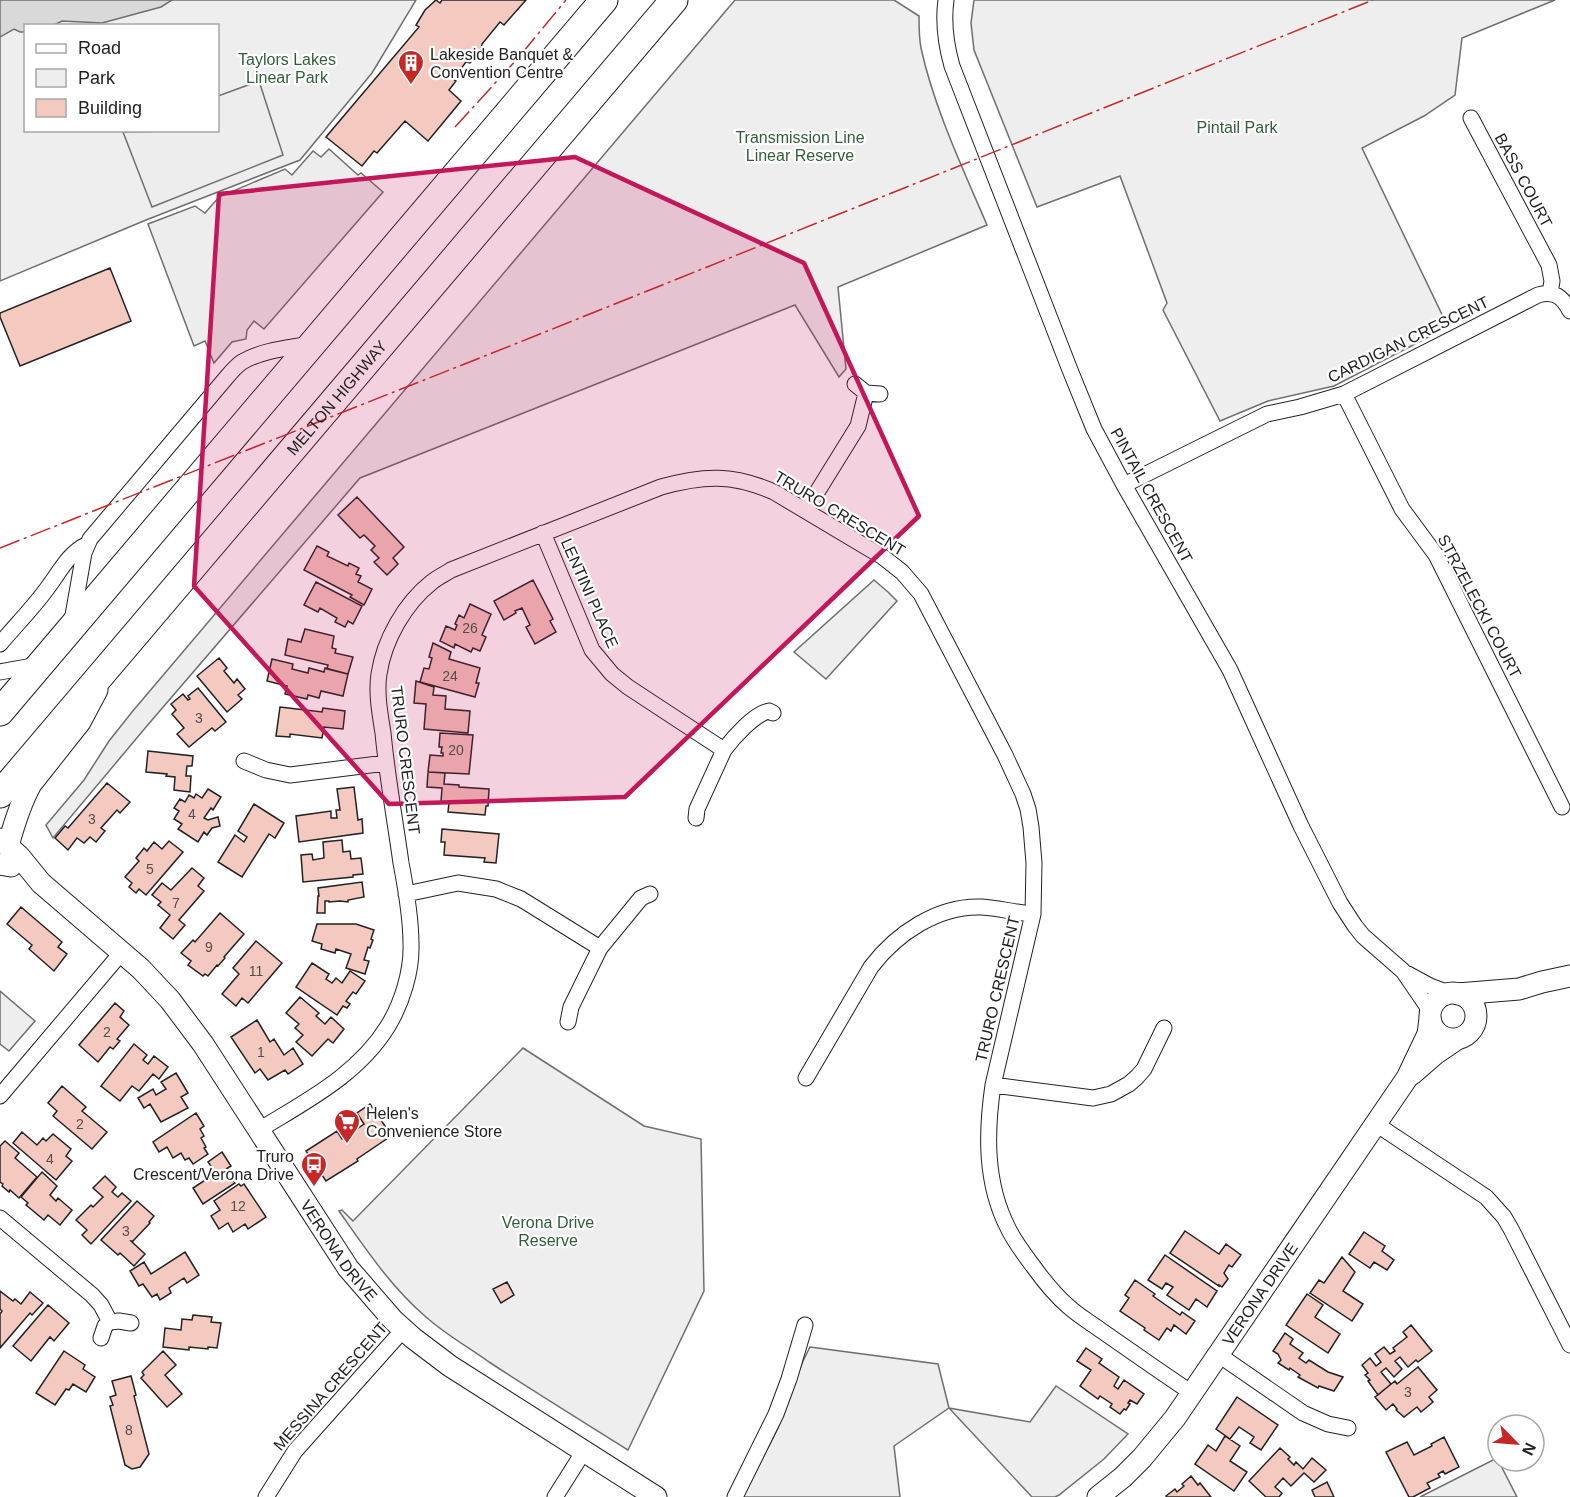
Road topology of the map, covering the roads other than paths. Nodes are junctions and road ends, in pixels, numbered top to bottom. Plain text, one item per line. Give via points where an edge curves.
1 (604, 0) edge
2 (674, 0) edge
3 (946, 0) edge
4 (1471, 118) dead end
5 (1550, 293) junction
6 (1570, 311) edge
7 (312, 344) junction
8 (867, 390) dead end
9 (1344, 394) junction
10 (1124, 485) junction
11 (806, 510) junction
12 (543, 533) junction
13 (87, 544) junction
14 (70, 630) junction
15 (0, 644) edge
16 (40, 665) junction
17 (105, 670) junction
18 (0, 672) edge
19 (0, 712) edge
20 (773, 713) dead end
21 (724, 750) junction
22 (244, 761) dead end
23 (386, 763) junction
24 (0, 794) edge
25 (1562, 807) dead end
26 (696, 818) dead end
27 (4, 854) edge
28 (406, 894) junction
29 (650, 894) dead end
30 (1034, 914) junction
31 (600, 948) junction
32 (122, 952) junction
33 (1403, 971) junction
34 (1570, 976) edge
35 (1519, 989) junction
36 (1454, 994) junction
37 (1431, 1016) junction
38 (568, 1022) dead end
39 (1475, 1023) junction
40 (1164, 1028) dead end
41 (1457, 1039) junction
42 (806, 1078) dead end
43 (1407, 1078) junction
44 (993, 1085) junction
45 (0, 1096) edge
46 (1376, 1124) junction
47 (259, 1130) junction
48 (0, 1218) edge
49 (110, 1322) junction
50 (131, 1323) dead end
51 (805, 1324) dead end
52 (403, 1330) junction
53 (101, 1338) dead end
54 (1570, 1345) edge
55 (1219, 1355) junction
56 (1192, 1393) junction
57 (1348, 1428) dead end
58 (584, 1451) junction
59 (266, 1497) edge
60 (555, 1497) edge
61 (656, 1497) edge
62 (735, 1497) edge
63 (1098, 1497) edge

1 - 7 highway
2 - 17 highway, MELTON HIGHWAY
3 - 10 street, PINTAIL CRESCENT via 946,38 952,66 1082,402
4 - 5 street, BASS COURT via 1549,265
5 - 6 street via 1564,300
5 - 9 street, CARDIGAN CRESCENT via 1538,295
7 - 13 street via 261,354 238,365
7 - 14 highway
8 - 11 street via 858,426
9 - 10 street, CARDIGAN CRESCENT via 1267,414
9 - 25 street, STRZELECKI COURT via 1402,509 1436,555
10 - 33 street, PINTAIL CRESCENT via 1230,670 1340,903 1363,936
11 - 12 street, TRURO CRESCENT via 756,484 732,479 685,480
11 - 30 street, TRURO CRESCENT via 883,557 921,594 1023,794 1033,844
12 - 21 street, LENTINI PLACE via 592,650 600,660 628,687
12 - 23 street, TRURO CRESCENT via 451,570 420,593 397,624 378,675
13 - 14 street
13 - 15 street via 76,551
14 - 16 highway
16 - 18 street
16 - 19 highway
17 - 24 highway, MELTON HIGHWAY
17 - 27 street via 86,714 31,784
20 - 21 street via 758,715
21 - 26 street
22 - 23 street via 290,776
23 - 28 street, TRURO CRESCENT
27 - 32 street, VERONA DRIVE via 19,856 41,883
28 - 31 street via 458,884 496,889 521,899
28 - 47 street, TRURO CRESCENT via 412,945 402,995 387,1028 348,1072
29 - 31 street via 641,898
30 - 42 street via 965,908 935,916 900,936 871,968
30 - 44 street, TRURO CRESCENT
31 - 38 street via 571,1007
32 - 45 street
32 - 47 street, VERONA DRIVE via 186,1020
33 - 36 street, PINTAIL CRESCENT
33 - 37 street, PINTAIL CRESCENT
34 - 35 street
35 - 36 street
35 - 39 street via 1488,1008
36 - 37 street via 1437,1000
36 - 39 street via 1473,1005
37 - 41 street via 1437,1032
37 - 43 street, VERONA DRIVE via 1428,1034
39 - 41 street via 1468,1034
40 - 44 street via 1144,1069 1111,1094 1093,1098
41 - 43 street, VERONA DRIVE
43 - 46 street, VERONA DRIVE
44 - 56 street, TRURO CRESCENT via 988,1128 990,1169 1002,1213 1020,1248 1069,1308
46 - 54 street via 1497,1208
46 - 55 street, VERONA DRIVE
47 - 52 street, VERONA DRIVE via 348,1268
48 - 49 street via 92,1295
49 - 50 street
49 - 53 street
51 - 62 street via 776,1414
52 - 58 street, VERONA DRIVE via 460,1373
52 - 59 street, MESSINA CRESCENT via 295,1451
55 - 56 street, VERONA DRIVE
55 - 57 street via 1303,1413
56 - 63 street, VERONA DRIVE via 1142,1458
58 - 60 street
58 - 61 street, VERONA DRIVE

